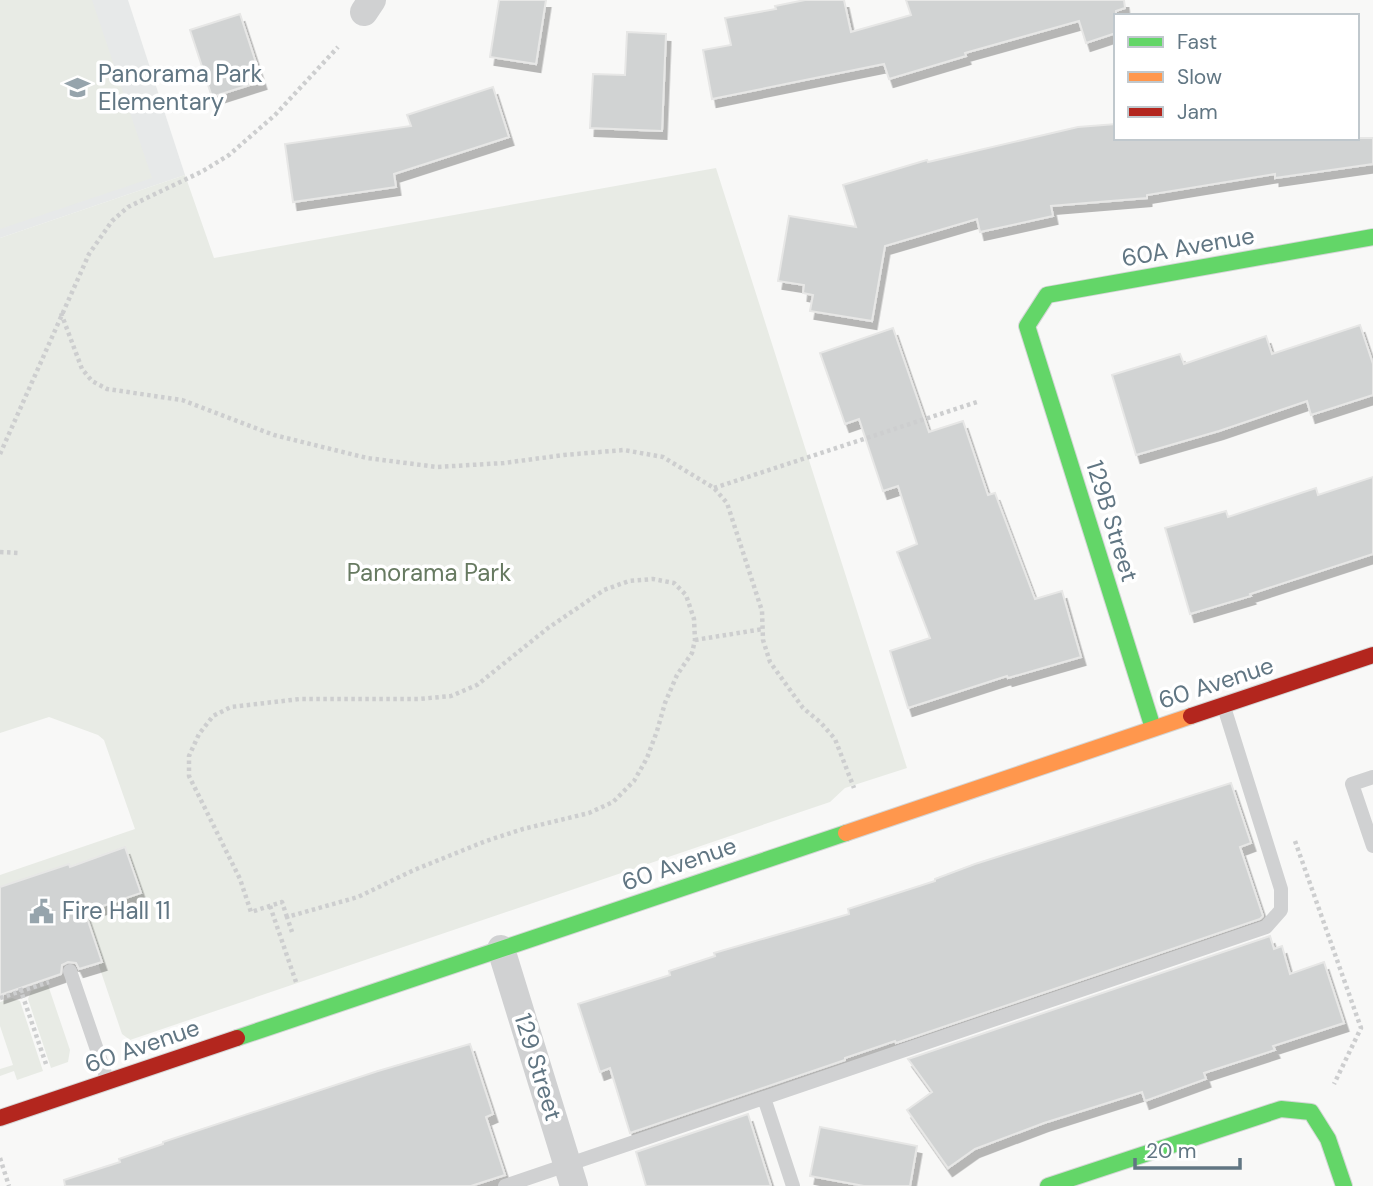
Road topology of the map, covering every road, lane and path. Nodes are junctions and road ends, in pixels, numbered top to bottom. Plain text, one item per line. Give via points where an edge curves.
1 (338, 47) dead end
2 (1373, 237) edge
3 (61, 313) junction
4 (1027, 327) joint
5 (981, 401) dead end
6 (0, 454) edge
7 (714, 488) junction
8 (0, 552) edge
9 (19, 553) dead end
10 (763, 629) junction
11 (695, 640) junction
12 (1373, 655) edge
13 (1223, 705) junction
14 (1153, 728) junction
15 (1373, 777) edge
16 (854, 788) dead end
17 (1293, 835) dead end
18 (1373, 846) edge
19 (271, 906) junction
20 (287, 917) junction
21 (292, 932) dead end
22 (501, 948) junction
23 (70, 973) joint
24 (297, 986) dead end
25 (21, 990) junction
26 (0, 998) edge
27 (48, 1070) dead end
28 (108, 1082) junction
29 (764, 1098) junction
30 (1311, 1112) junction
31 (0, 1118) edge
32 (0, 1158) edge
33 (571, 1175) edge
34 (9, 1186) edge
35 (505, 1186) edge
36 (793, 1186) edge
37 (1048, 1186) edge
38 (1344, 1186) edge

1 - 3 path via 275,116 229,155 128,207 113,221 89,254
2 - 4 street, 60A Avenue via 1047,295
3 - 6 path
3 - 7 path via 82,369 92,381 107,389 182,400 274,435 367,458 438,467 624,450 663,457
4 - 14 street, 129B Street
5 - 7 path
7 - 10 path via 727,503 743,547
8 - 9 path
10 - 11 path
10 - 16 path via 770,662 803,708 835,739
11 - 19 path via 686,595 674,583 629,581 582,604 477,685 451,696 275,702 231,707 213,716 189,757 189,776 240,879 251,912
11 - 20 path via 665,703 647,758 634,781 613,802 486,841 358,897
12 - 13 street, 60 Avenue
13 - 14 street, 60 Avenue
13 - 29 lane via 1281,889 1281,909 1266,927
14 - 22 street, 60 Avenue
15 - 18 lane via 1352,784
17 - 30 path via 1361,1028 1332,1087
19 - 20 path via 282,902
19 - 24 path
20 - 21 path
22 - 28 street, 60 Avenue
22 - 33 street, 129 Street
23 - 25 path
23 - 28 lane
25 - 26 path
25 - 27 path
28 - 31 street, 60 Avenue
29 - 33 lane
29 - 36 lane
30 - 37 street via 1281,1109
30 - 38 street via 1328,1139
32 - 34 path
33 - 35 lane

